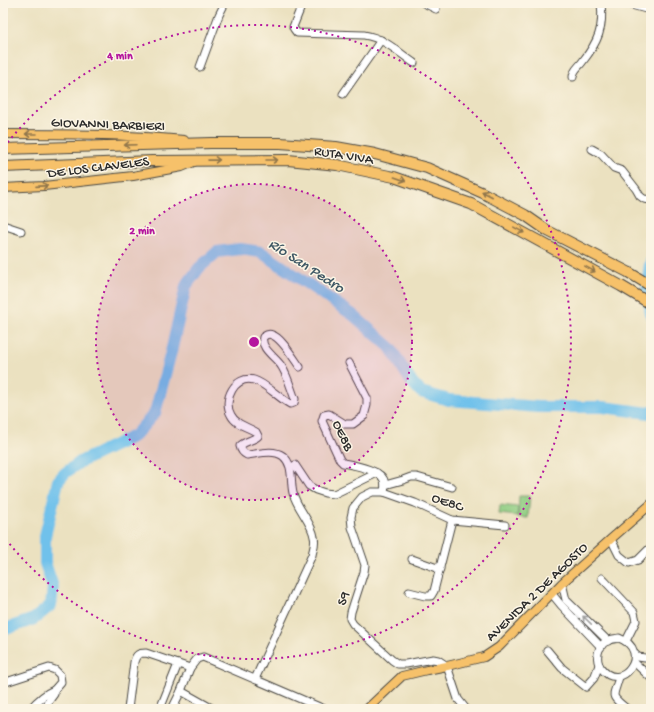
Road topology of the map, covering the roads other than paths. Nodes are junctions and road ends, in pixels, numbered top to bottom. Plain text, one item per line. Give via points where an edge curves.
1 (223, 3) edge
2 (301, 3) edge
3 (424, 3) edge
4 (601, 3) edge
5 (624, 3) edge
6 (651, 8) edge
7 (436, 9) dead end
8 (381, 40) junction
9 (414, 64) dead end
10 (200, 67) dead end
11 (573, 77) dead end
12 (343, 94) dead end
13 (3, 134) edge
14 (211, 143) junction
15 (3, 149) edge
16 (592, 149) dead end
17 (196, 161) junction
18 (3, 167) edge
19 (3, 188) edge
20 (651, 200) edge
21 (3, 225) edge
22 (21, 231) dead end
23 (651, 286) edge
24 (651, 304) edge
25 (349, 363) dead end
26 (300, 367) dead end
27 (295, 465) dead end
28 (377, 473) junction
29 (452, 487) dead end
30 (385, 489) junction
31 (651, 504) edge
32 (452, 520) junction
33 (505, 525) dead end
34 (611, 539) junction
35 (651, 547) edge
36 (412, 559) dead end
37 (440, 569) junction
38 (602, 578) dead end
39 (562, 583) junction
40 (408, 592) dead end
41 (552, 594) junction
42 (608, 640) junction
43 (626, 641) junction
44 (602, 647) junction
45 (547, 650) dead end
46 (636, 655) junction
47 (651, 658) edge
48 (178, 664) junction
49 (636, 664) junction
50 (599, 665) junction
51 (447, 666) junction
52 (190, 668) junction
53 (619, 676) junction
54 (651, 678) edge
55 (254, 679) junction
56 (3, 683) edge
57 (54, 690) junction
58 (181, 691) junction
59 (30, 709) edge
60 (43, 709) edge
61 (128, 709) edge
62 (160, 709) edge
63 (172, 709) edge
64 (212, 709) edge
65 (324, 709) edge
66 (367, 709) edge
67 (466, 709) edge
68 (627, 709) edge

1 - 10 street
2 - 8 street via 293,27 297,33 364,35
3 - 7 street
4 - 11 street via 602,15 597,40 573,73
5 - 6 street
8 - 9 street
8 - 12 street
14 -> 13 main road, GIOVANNI BARBIERI via 161,138
14 -> 15 highway, RUTA VIVA
23 -> 14 highway, RUTA VIVA via 548,231 525,215 427,168 336,147 280,143
16 - 20 street via 602,154 614,168 622,171 640,196
17 - 18 highway, RUTA VIVA
19 -> 17 main road, DE LOS CLAVELES via 133,176
17 -> 24 highway, RUTA VIVA via 288,160 337,165 394,177 471,204
21 - 22 street
25 - 28 street, OE8B via 367,398 364,416 353,424 345,424 329,414 324,415 322,420 343,463
26 - 55 street via 280,340 267,334 262,341 264,348 282,367 295,399 294,403 284,401 262,383 250,380 238,382 230,392 229,406 233,419 256,432 258,436 244,442 240,446 241,450 247,455 269,452 284,457 291,472 295,498 315,538 312,555
27 - 28 street via 309,486 334,494
28 - 30 street via 383,478
29 - 30 street via 411,477
30 - 32 street, OE8C
30 - 51 street, S9 via 362,497 353,508 352,527 365,565 350,619 398,664 433,659
31 - 34 main road, AVENIDA 2 DE AGOSTO
32 - 33 street, OE8C
32 - 37 street
34 - 35 street via 619,555 629,563 638,560
34 - 39 main road, AVENIDA 2 DE AGOSTO
36 - 37 street
37 - 40 street via 431,596
38 - 43 street via 634,612 636,621
39 - 41 main road, AVENIDA 2 DE AGOSTO
42 -> 39 street via 566,600
41 - 44 street
41 - 51 main road, AVENIDA 2 DE AGOSTO via 499,647 484,657
42 - 43 street via 619,638
42 - 44 street
43 - 46 street
44 - 50 street via 599,650
45 - 50 street via 562,668 586,687 594,678
46 - 47 street
46 - 49 street
48 - 52 street
48 - 61 street via 146,653 138,654 134,662
48 - 62 street
49 - 53 street via 627,674
49 - 54 street
50 - 53 street via 611,676
51 - 66 main road, AVENIDA 2 DE AGOSTO via 402,676
51 - 67 street via 458,699
52 - 55 street via 196,659 203,658
52 - 58 street
53 - 68 street via 613,695 615,700
55 - 65 street
56 - 57 street via 53,668 60,675 61,682
57 - 59 street via 40,698
57 - 60 street via 54,694
58 - 63 street
58 - 64 street

